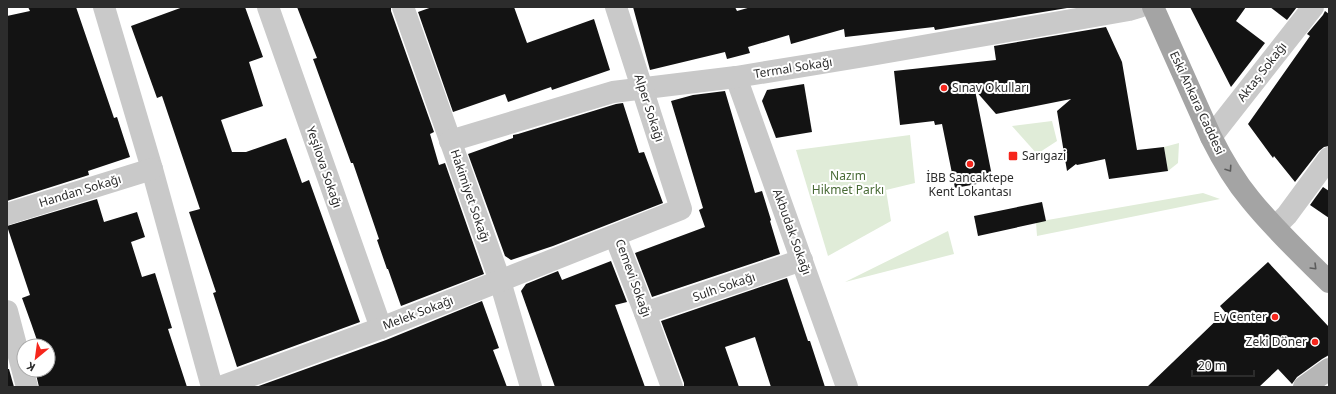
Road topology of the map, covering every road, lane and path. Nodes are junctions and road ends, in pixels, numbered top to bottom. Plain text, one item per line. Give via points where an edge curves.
1 (104, 7) edge
2 (268, 7) edge
3 (403, 7) edge
4 (616, 7) edge
5 (1139, 7) edge
6 (1313, 7) edge
7 (1160, 11) edge
8 (736, 77) junction
9 (643, 88) junction
10 (1211, 137) junction
11 (450, 141) junction
12 (1329, 158) edge
13 (152, 169) junction
14 (681, 209) joint
15 (7, 214) edge
16 (1275, 227) junction
17 (615, 236) junction
18 (802, 260) junction
19 (500, 281) junction
20 (1329, 282) edge
21 (7, 311) edge
22 (645, 313) junction
23 (381, 328) junction
24 (1329, 369) edge
25 (28, 387) edge
26 (212, 387) edge
27 (220, 387) edge
28 (531, 387) edge
29 (672, 387) edge
30 (847, 387) edge
31 (1304, 387) edge

1 - 13 street
2 - 23 street, Yeşilova Sokağı
3 - 11 street, Hakimiyet Sokağı
4 - 9 street, Alper Sokağı
5 - 8 street, Termal Sokağı
6 - 10 street, Aktaş Sokağı
7 - 10 main road, Eski Ankara Caddesi
8 - 9 street, Termal Sokağı
8 - 18 street, Akbudak Sokağı
9 - 11 street, Termal Sokağı via 613,92
9 - 14 street, Alper Sokağı
10 -> 16 main road, Eski Ankara Caddesi via 1250,199
11 - 19 street, Hakimiyet Sokağı
12 - 16 street via 1287,215
13 - 15 street, Handan Sokağı
13 - 26 street
14 - 17 street, Cemevi Sokağı
16 -> 20 main road, Eski Ankara Caddesi
17 - 19 street, Melek Sokağı
17 - 22 street, Cemevi Sokağı
18 - 22 street, Sulh Sokağı
18 - 30 street, Akbudak Sokağı
19 - 23 street, Melek Sokağı
19 - 28 street, Hakimiyet Sokağı
21 - 25 street
22 - 29 street, Cemevi Sokağı
23 - 27 street, Melek Sokağı
24 - 31 street

